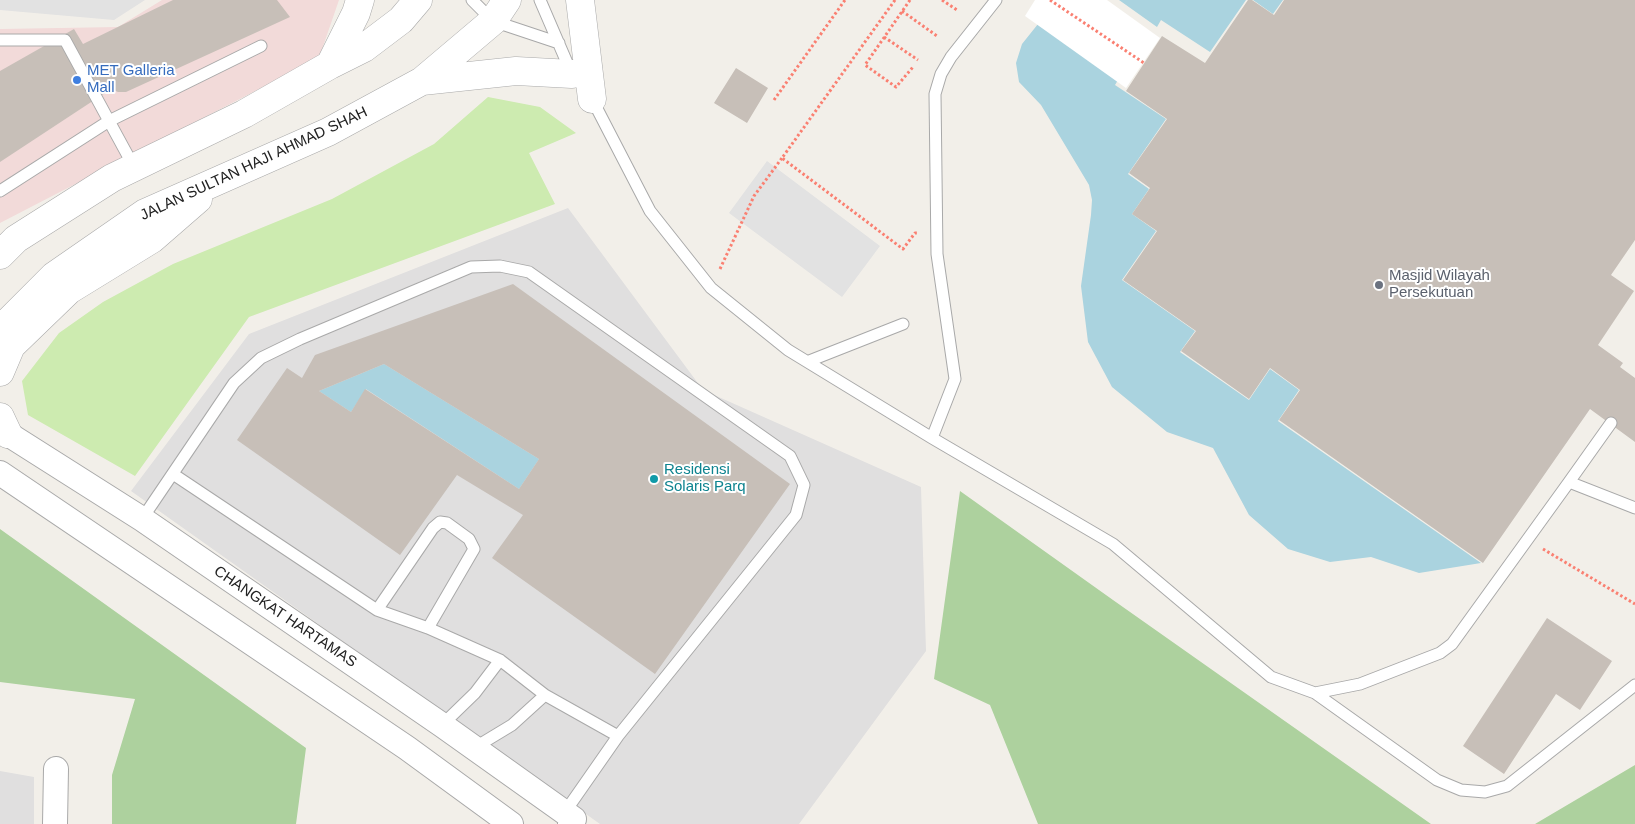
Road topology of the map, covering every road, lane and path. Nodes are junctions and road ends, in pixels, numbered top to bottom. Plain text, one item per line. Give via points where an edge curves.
1 (360, 0) edge
2 (418, 0) edge
3 (472, 0) edge
4 (540, 0) edge
5 (580, 0) edge
6 (844, 0) edge
7 (895, 0) edge
8 (910, 0) edge
9 (942, 0) edge
10 (996, 0) edge
11 (1050, 0) edge
12 (500, 10) edge
13 (957, 10) dead end
14 (902, 11) junction
15 (937, 36) dead end
16 (884, 37) junction
17 (0, 40) edge
18 (25, 40) junction
19 (559, 43) junction
20 (261, 46) dead end
21 (0, 49) edge
22 (918, 60) dead end
23 (1144, 63) dead end
24 (330, 64) junction
25 (913, 67) dead end
26 (572, 74) junction
27 (422, 81) junction
28 (592, 99) junction
29 (774, 100) dead end
30 (109, 121) junction
31 (782, 158) junction
32 (134, 168) junction
33 (220, 180) junction
34 (0, 191) edge
35 (924, 233) dead end
36 (0, 255) edge
37 (711, 288) junction
38 (903, 324) dead end
39 (0, 330) edge
40 (809, 361) junction
41 (0, 372) edge
42 (1611, 423) dead end
43 (3, 428) edge
44 (932, 438) junction
45 (0, 473) edge
46 (173, 474) junction
47 (1569, 482) junction
48 (1635, 508) edge
49 (142, 519) junction
50 (1527, 540) junction
51 (1635, 604) edge
52 (377, 610) junction
53 (428, 628) junction
54 (500, 660) junction
55 (1635, 685) edge
56 (1315, 693) junction
57 (545, 695) junction
58 (442, 725) junction
59 (618, 736) junction
60 (407, 748) junction
61 (474, 748) junction
62 (56, 769) dead end
63 (567, 818) edge
64 (55, 824) edge
65 (511, 824) edge

1 - 24 street
2 - 24 street via 400,20 364,48
3 - 12 lane
4 - 19 lane
5 - 28 street
6 - 29 path
7 - 31 path
8 - 14 path
9 - 13 path
10 - 44 lane via 951,57 935,94 937,254 954,379
11 - 23 path
12 - 19 lane
12 - 27 street, JALAN SULTAN HAJI AHMAD SHAH
14 - 15 path
14 - 16 path
16 - 22 path
16 - 25 path via 865,65 896,88
17 - 18 lane
18 - 21 lane
18 - 30 lane via 65,40
19 - 26 lane
20 - 30 lane
24 - 32 street via 244,114
26 - 27 street via 516,70
26 - 28 lane
27 - 33 street, JALAN SULTAN HAJI AHMAD SHAH via 328,132
28 - 37 lane via 650,211
30 - 32 lane
30 - 34 lane
31 - 35 path via 903,249 915,233
31 - 37 path via 754,196
32 - 36 street via 112,178 16,239
33 - 39 street, JALAN SULTAN HAJI AHMAD SHAH via 145,213 54,276
33 - 41 street via 152,238 69,290 11,346
37 - 40 lane via 788,350
38 - 40 lane
40 - 44 lane
42 - 47 lane
43 - 49 street, CHANGKAT HARTAMAS
44 - 56 lane via 1113,544 1271,676
45 - 60 street
46 - 49 lane
46 - 52 lane
46 - 59 lane via 234,383 262,358 471,267 500,266 529,272 790,456 804,486 796,515
47 - 48 lane
47 - 50 lane
49 - 58 street, CHANGKAT HARTAMAS
50 - 51 path
50 - 56 lane via 1452,644 1440,653 1360,684
52 - 53 lane
52 - 53 lane via 433,528 440,522 448,523 469,539 474,549
53 - 54 lane
54 - 57 lane
54 - 58 lane via 475,693
55 - 56 lane via 1507,786 1485,792 1461,790 1437,780
57 - 59 lane
57 - 61 lane via 512,725
58 - 60 street
58 - 61 street, CHANGKAT HARTAMAS
59 - 63 lane
60 - 65 street
61 - 63 street, CHANGKAT HARTAMAS
62 - 64 street

